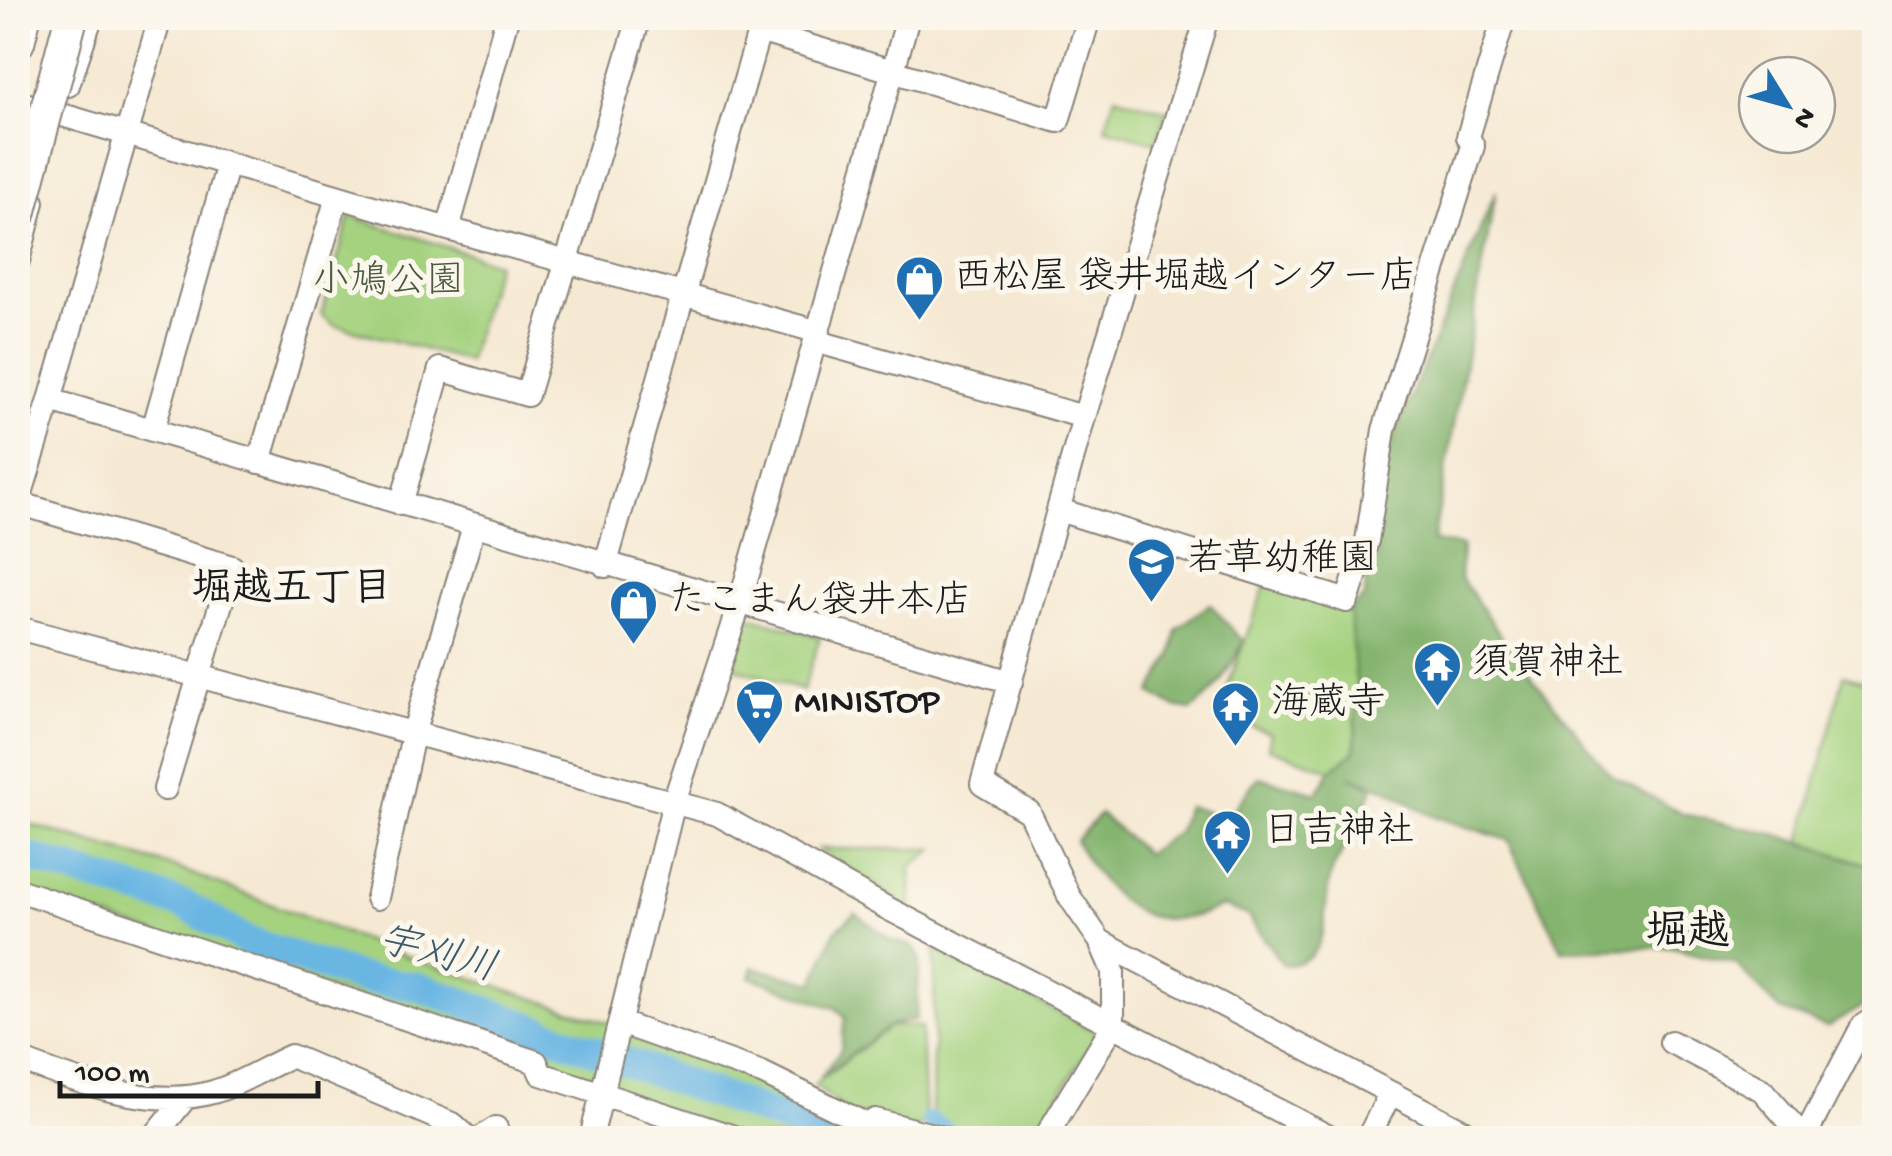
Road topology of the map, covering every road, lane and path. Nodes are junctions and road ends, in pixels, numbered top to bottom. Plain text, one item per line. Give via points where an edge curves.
1 (24, 18) edge
2 (52, 18) edge
3 (71, 18) edge
4 (91, 18) edge
5 (160, 18) edge
6 (506, 18) edge
7 (639, 18) edge
8 (908, 18) edge
9 (1088, 18) edge
10 (1208, 18) edge
11 (1504, 18) edge
12 (762, 24) edge
13 (18, 42) edge
14 (891, 73) junction
15 (18, 102) edge
16 (58, 114) junction
17 (127, 134) junction
18 (18, 148) edge
19 (228, 164) junction
20 (337, 197) junction
21 (18, 218) edge
22 (448, 229) junction
23 (18, 260) edge
24 (569, 262) junction
25 (683, 294) junction
26 (817, 336) junction
27 (50, 400) junction
28 (1084, 417) junction
29 (153, 430) junction
30 (259, 462) junction
31 (400, 504) junction
32 (1059, 510) junction
33 (474, 526) junction
34 (605, 566) junction
35 (739, 604) junction
36 (18, 628) edge
37 (202, 676) junction
38 (1011, 682) junction
39 (414, 731) junction
40 (166, 789) dead end
41 (674, 802) junction
42 (18, 890) edge
43 (377, 898) dead end
44 (1100, 941) junction
45 (1874, 1019) edge
46 (1114, 1024) junction
47 (619, 1027) junction
48 (1671, 1042) dead end
49 (18, 1059) edge
50 (600, 1094) junction
51 (1390, 1094) junction
52 (186, 1097) junction
53 (857, 1117) junction
54 (153, 1138) edge
55 (468, 1138) edge
56 (591, 1138) edge
57 (736, 1138) edge
58 (894, 1138) edge
59 (944, 1138) edge
60 (1045, 1138) edge
61 (1331, 1138) edge
62 (1368, 1138) edge
63 (1476, 1138) edge
64 (1804, 1138) edge

1 - 13 highway
2 - 18 highway
3 - 21 highway, bridge
4 - 16 street
5 - 17 street
6 - 22 street
7 - 24 street
8 - 14 street
9 - 14 street via 1058,120
10 - 28 street
11 - 32 street via 1468,137 1473,146 1384,430 1367,541 1347,601
12 - 14 street
12 - 25 street
14 - 26 street
15 - 16 street
16 - 17 street
16 - 23 street
17 - 19 street
17 - 27 street
19 - 20 street
19 - 29 street
20 - 22 street
20 - 30 street
22 - 24 street
24 - 25 street
24 - 31 street via 527,394 440,369
25 - 26 street
25 - 34 street
26 - 28 street
26 - 35 street
27 - 29 street
27 - 37 street via 18,504 232,567
28 - 32 street
29 - 30 street
30 - 31 street
31 - 33 street
32 - 38 street
33 - 34 street
33 - 39 street
34 - 35 street
35 - 38 street
35 - 41 street
36 - 37 street
37 - 39 street
37 - 40 street
38 - 44 street via 982,784 1029,812 1069,896
39 - 41 street
39 - 43 street
41 - 46 street via 717,814
41 - 47 street
42 - 50 street via 536,1062 541,1074
44 - 46 street via 1113,971
44 - 51 street
45 - 64 street via 1862,1027
46 - 60 street
46 - 61 street
47 - 50 street
47 - 53 street via 762,1074
48 - 64 street via 1762,1090
49 - 52 street via 115,1092
50 - 56 street
50 - 57 street
51 - 62 street
51 - 63 street
52 - 54 street
52 - 55 street via 215,1092 291,1056 454,1124
53 - 58 street
53 - 59 street

